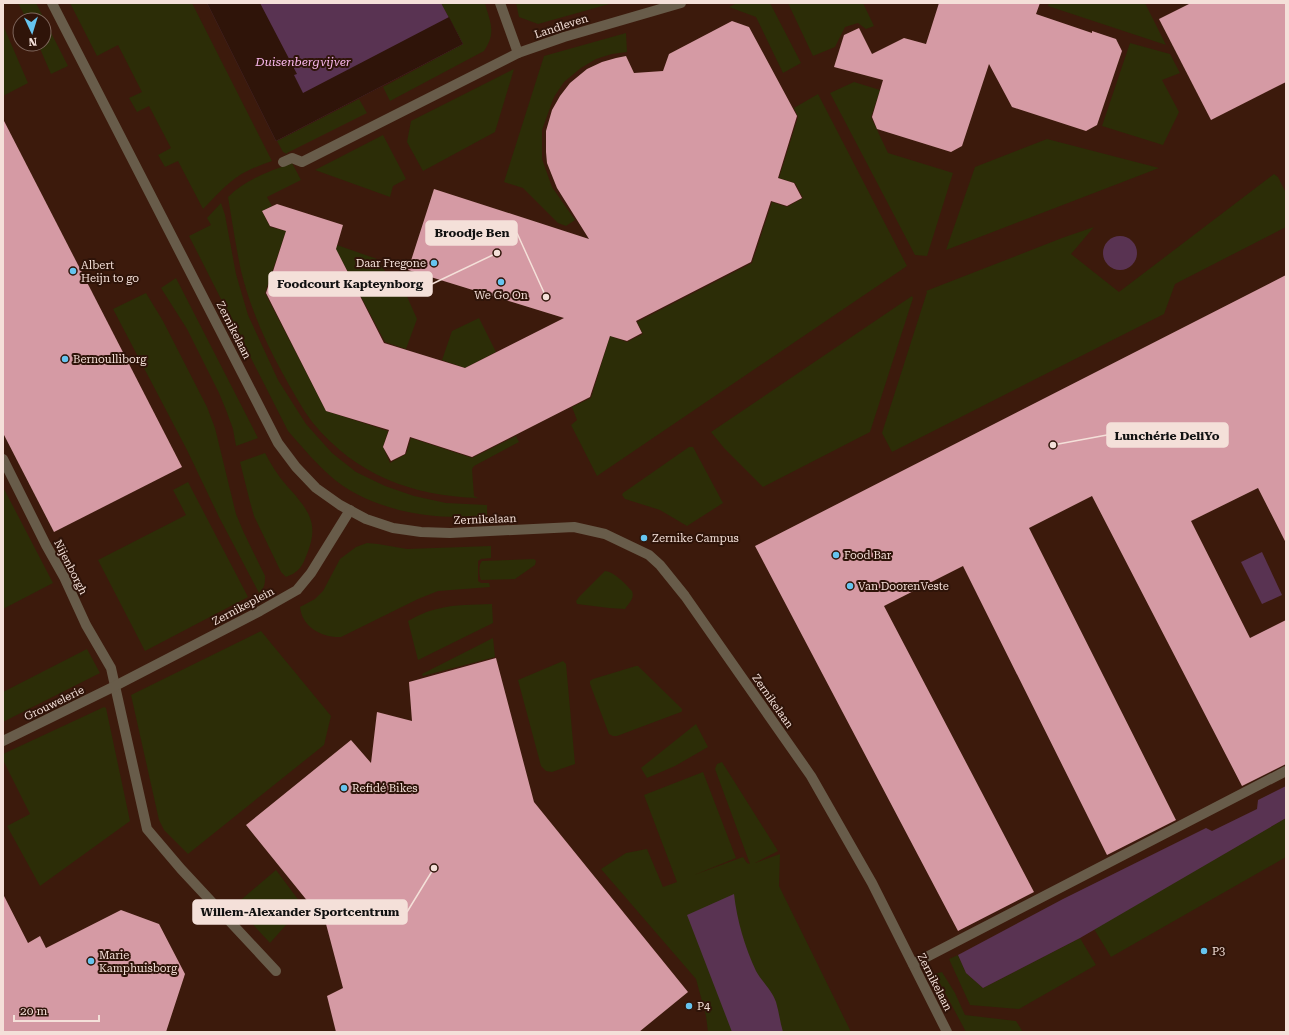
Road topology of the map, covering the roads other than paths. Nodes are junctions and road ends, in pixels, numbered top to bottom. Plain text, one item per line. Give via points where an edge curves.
1 (52, 3) edge
2 (500, 3) edge
3 (682, 3) edge
4 (518, 53) junction
5 (283, 162) dead end
6 (3, 459) edge
7 (350, 510) junction
8 (115, 686) junction
9 (3, 741) edge
10 (1286, 772) edge
11 (913, 964) junction
12 (276, 970) dead end
13 (947, 1032) edge

1 - 7 street, Zernikelaan via 278,443 316,488
2 - 4 street
3 - 4 street, Landleven
4 - 5 street, Landleven via 302,162 292,158
6 - 8 street, Nijenborgh via 86,625 111,668
7 - 8 street, Zernikeplein via 312,573 297,590
7 - 11 street, Zernikelaan via 393,528 421,532 574,527 605,534 649,555 685,596 811,776 872,883
8 - 9 street, Grouwelerie
8 - 12 street, Nijenborgh via 147,829
10 - 11 street
11 - 13 street, Zernikelaan

